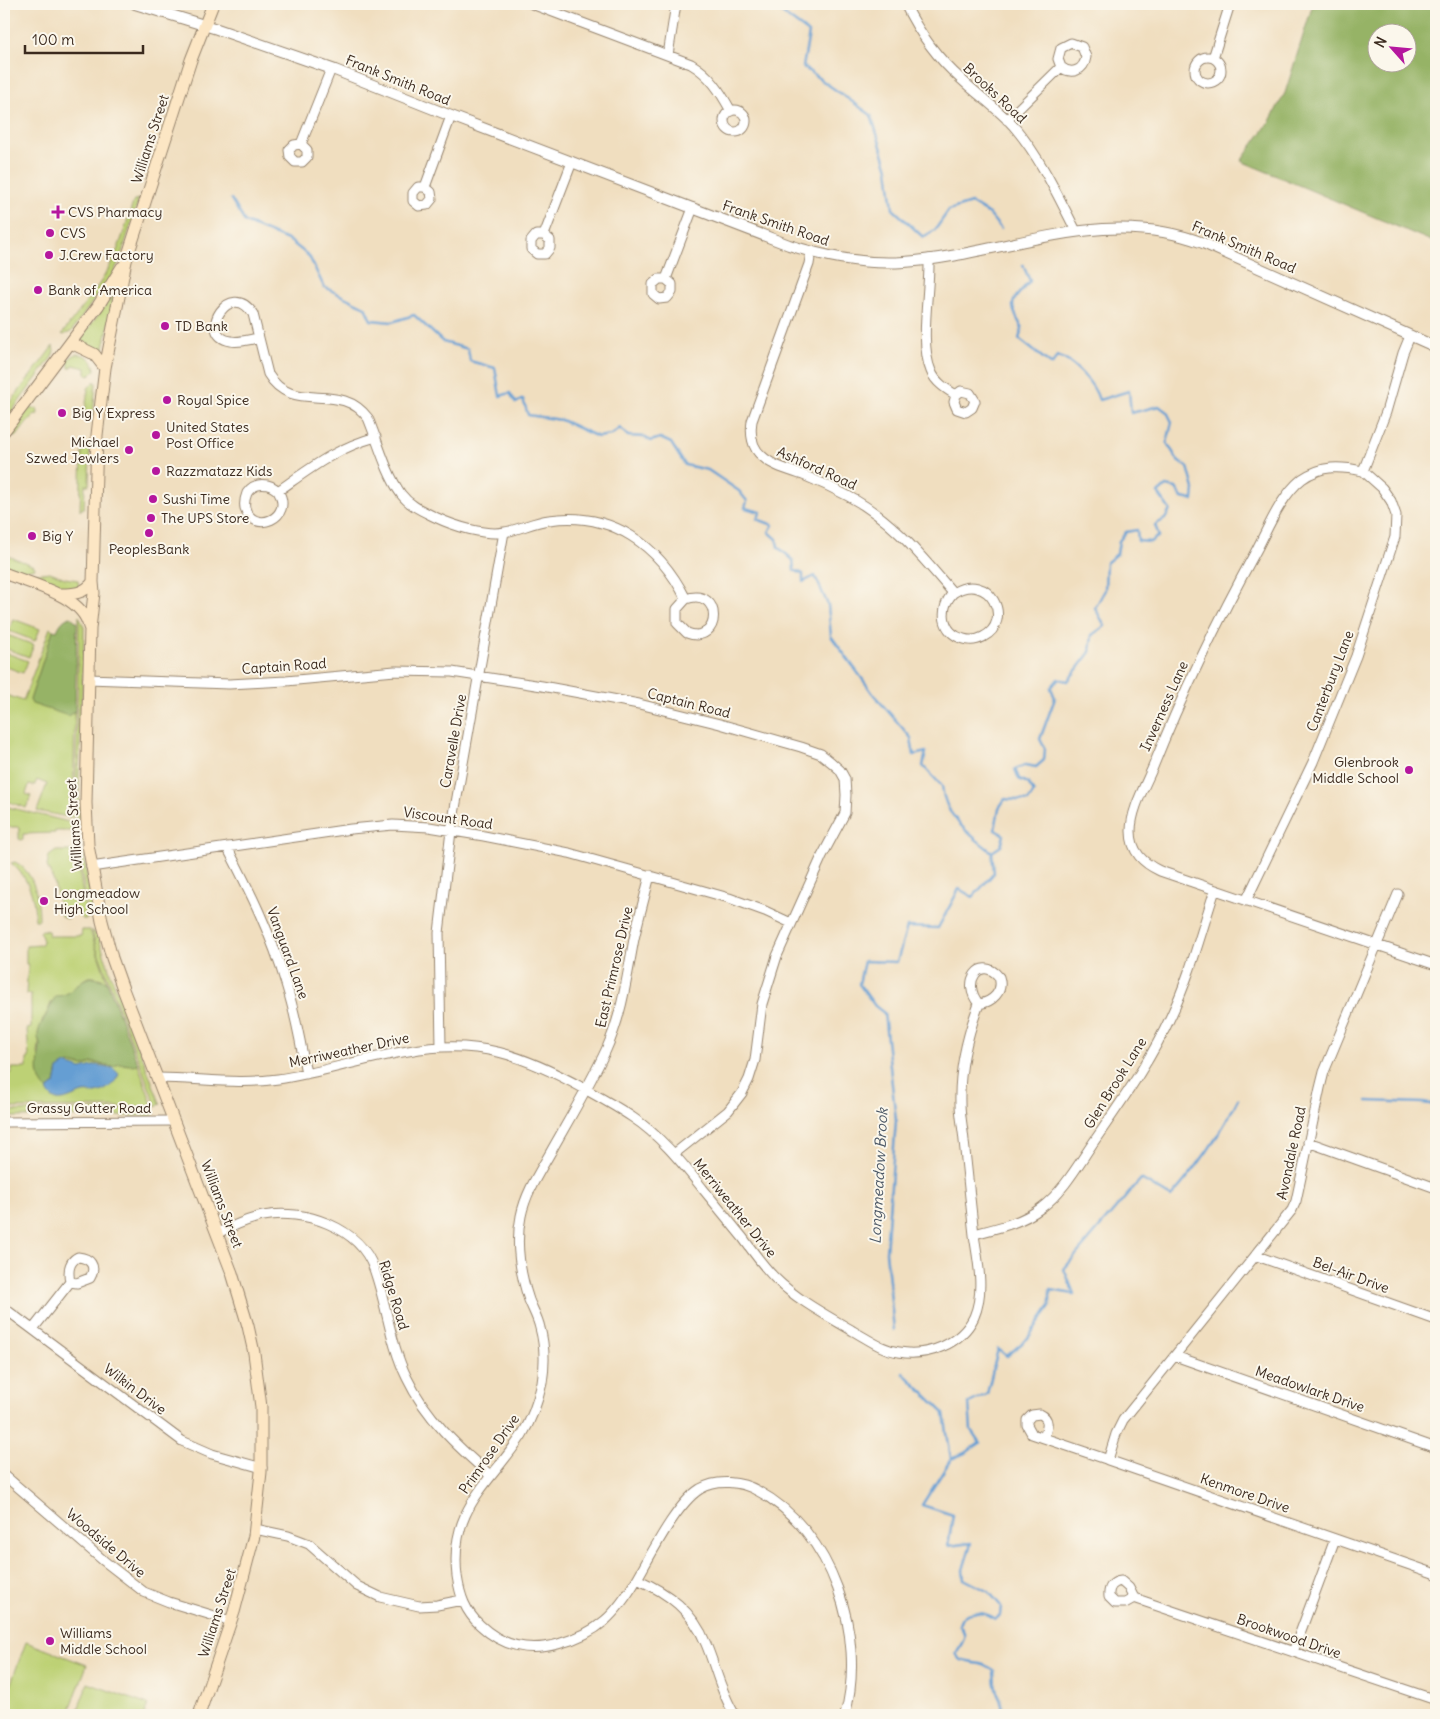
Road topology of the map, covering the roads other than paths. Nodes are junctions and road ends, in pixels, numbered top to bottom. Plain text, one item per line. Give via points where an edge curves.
1 (135, 4) edge
2 (213, 4) edge
3 (532, 4) edge
4 (676, 4) edge
5 (905, 4) edge
6 (1230, 4) edge
7 (204, 25) junction
8 (668, 55) junction
9 (1213, 58) dead end
10 (1061, 66) dead end
11 (331, 69) junction
12 (731, 111) dead end
13 (451, 116) junction
14 (1007, 120) junction
15 (301, 144) dead end
16 (572, 162) junction
17 (425, 187) dead end
18 (693, 208) junction
19 (1076, 231) junction
20 (544, 235) dead end
21 (811, 252) junction
22 (929, 259) junction
23 (126, 261) junction
24 (666, 279) dead end
25 (1410, 336) junction
26 (259, 338) junction
27 (71, 343) junction
28 (1436, 347) edge
29 (105, 368) junction
30 (956, 395) dead end
31 (4, 431) edge
32 (376, 437) junction
33 (1363, 471) junction
34 (278, 491) junction
35 (504, 532) junction
36 (4, 574) edge
37 (93, 582) junction
38 (56, 593) junction
39 (954, 593) junction
40 (686, 599) junction
41 (90, 629) junction
42 (479, 675) junction
43 (88, 679) junction
44 (451, 831) junction
45 (227, 847) junction
46 (91, 867) junction
47 (650, 875) junction
48 (1214, 890) junction
49 (1398, 894) dead end
50 (1246, 902) junction
51 (791, 923) junction
52 (1376, 946) junction
53 (1436, 965) edge
54 (979, 1004) dead end
55 (441, 1047) junction
56 (306, 1074) junction
57 (158, 1078) junction
58 (585, 1089) junction
59 (174, 1120) junction
60 (4, 1122) edge
61 (1308, 1142) junction
62 (674, 1154) junction
63 (1436, 1188) edge
64 (216, 1233) junction
65 (974, 1234) junction
66 (1256, 1256) junction
67 (70, 1282) dead end
68 (4, 1308) edge
69 (1436, 1320) edge
70 (32, 1329) junction
71 (1174, 1356) junction
72 (1044, 1438) dead end
73 (1436, 1448) edge
74 (1108, 1460) junction
75 (262, 1468) junction
76 (4, 1475) edge
77 (490, 1475) junction
78 (255, 1529) junction
79 (1336, 1539) junction
80 (1436, 1574) edge
81 (638, 1579) junction
82 (1134, 1598) dead end
83 (462, 1600) junction
84 (231, 1621) junction
85 (1294, 1652) junction
86 (1436, 1700) edge
87 (199, 1715) edge
88 (735, 1715) edge
89 (845, 1715) edge

1 - 7 street, Frank Smith Road
2 - 7 main road, Williams Street
3 - 8 street
4 - 8 street
5 - 14 street, Brooks Road via 938,56
6 - 9 street
7 - 11 street, Frank Smith Road
7 - 23 main road, Williams Street
8 - 12 street via 707,75
10 - 14 street
11 - 13 street, Frank Smith Road
11 - 15 street
13 - 16 street, Frank Smith Road
13 - 17 street
14 - 19 street, Brooks Road via 1034,154
16 - 18 street, Frank Smith Road
16 - 20 street
18 - 21 street, Frank Smith Road
18 - 24 street
19 - 22 street, Frank Smith Road
19 - 25 street, Frank Smith Road via 1134,228 1175,233
21 - 22 street, Frank Smith Road via 870,262
21 - 39 street, Ashford Road via 752,421 751,432 757,452 766,460 835,489 880,516 918,551
22 - 30 street via 926,355 936,379
23 - 27 main road
23 - 29 main road, Williams Street
25 - 28 street, Frank Smith Road
25 - 33 street
26 - 26 street via 232,341 223,338 216,324 220,310 232,303 247,307 253,314
26 - 32 street via 268,374 276,384 299,396 350,402 363,411
27 - 29 main road via 94,354
27 - 31 main road
29 - 37 main road, Williams Street via 97,434
32 - 34 street via 335,452
32 - 35 street via 392,480 414,506 445,522
33 - 48 street, Inverness Lane via 1340,466 1319,470 1297,484 1284,500 1197,665 1136,807 1132,838 1144,862
33 - 50 street, Canterbury Lane via 1392,501 1396,537 1356,656 1313,762
34 - 34 street via 264,484 249,490 244,506 250,517 262,522 278,516 282,503
35 - 40 street via 566,518 615,528 640,541 661,559 678,581
35 - 42 street, Caravelle Drive
36 - 38 main road
37 - 38 main road via 82,592
37 - 41 main road, Williams Street
38 - 41 main road via 84,612
39 - 39 street via 944,611 946,624 954,635 967,640 980,638 992,630 997,610 987,592 974,587
40 - 40 street via 677,609 679,627 691,635 706,632 714,619 710,604 702,598
41 - 43 main road, Williams Street
42 - 43 street, Captain Road via 416,670 229,684
42 - 44 street, Caravelle Drive
42 - 51 street, Captain Road via 639,704 801,747 832,762 845,779 844,813
43 - 46 main road, Williams Street via 86,803
44 - 45 street, Viscount Road via 379,825
44 - 47 street, Viscount Road via 569,853
44 - 55 street, Caravelle Drive via 439,933
45 - 46 street, Viscount Road
45 - 56 street, Vanguard Lane via 277,954 291,1001
46 - 57 main road, Williams Street via 112,958
47 - 51 street, Viscount Road via 729,898
47 - 58 street, East Primrose Drive via 617,1022
48 - 50 street, Inverness Lane
48 - 65 street, Glen Brook Lane via 1191,965 1166,1026 1132,1087 1067,1181 1030,1216
49 - 52 street, Avondale Road
50 - 52 street, Inverness Lane
51 - 62 street, Captain Road via 762,1004 755,1060 742,1093 728,1111
52 - 53 street, Inverness Lane
52 - 61 street, Avondale Road via 1324,1072
54 - 65 street, Merriweather Drive via 964,1055 960,1093
55 - 56 street, Merriweather Drive via 408,1050
55 - 58 street, Merriweather Drive via 467,1046 508,1054 541,1066
56 - 57 street, Merriweather Drive via 249,1082
57 - 59 main road, Williams Street
58 - 62 street, Merriweather Drive via 644,1125
58 - 77 street, Primrose Drive via 534,1181 522,1212 518,1242 522,1272 540,1328 544,1369 538,1399 527,1427
59 - 60 street, Grassy Gutter Road
59 - 64 main road, Williams Street
61 - 63 street
61 - 66 street, Avondale Road via 1294,1206
62 - 65 street, Merriweather Drive via 774,1277 824,1314 893,1351 913,1353 939,1348 956,1338 970,1322 980,1288
64 - 75 main road, Williams Street via 241,1302 254,1353 261,1407
64 - 77 street, Ridge Road via 260,1216 278,1214 325,1222 347,1235 372,1263 394,1344 409,1384 444,1432
66 - 69 street, Bel-Air Drive
66 - 71 street, Avondale Road
67 - 70 street
68 - 70 street, Wilkin Drive
70 - 75 street, Wilkin Drive via 182,1441 212,1454
71 - 73 street, Meadowlark Drive
71 - 74 street, Avondale Road via 1123,1420
72 - 74 street, Kenmore Drive
74 - 79 street, Kenmore Drive
75 - 78 main road, Williams Street
76 - 84 street, Woodside Drive via 144,1592
77 - 83 street, Primrose Drive via 471,1502 459,1532 456,1552
78 - 83 street via 309,1544 357,1586 380,1597 419,1606
78 - 84 main road, Williams Street
79 - 80 street, Kenmore Drive
79 - 85 street
81 - 83 street, Primrose Drive via 616,1612 601,1625 577,1638 536,1648 515,1646 495,1637 475,1620
81 - 88 street via 680,1605 697,1626 706,1642 723,1694
81 - 89 street, Primrose Drive via 680,1509 700,1489 712,1484 733,1483 768,1496 791,1514 812,1539 837,1585 850,1650 851,1675
82 - 85 street, Brookwood Drive
84 - 87 main road, Williams Street
85 - 86 street, Brookwood Drive

